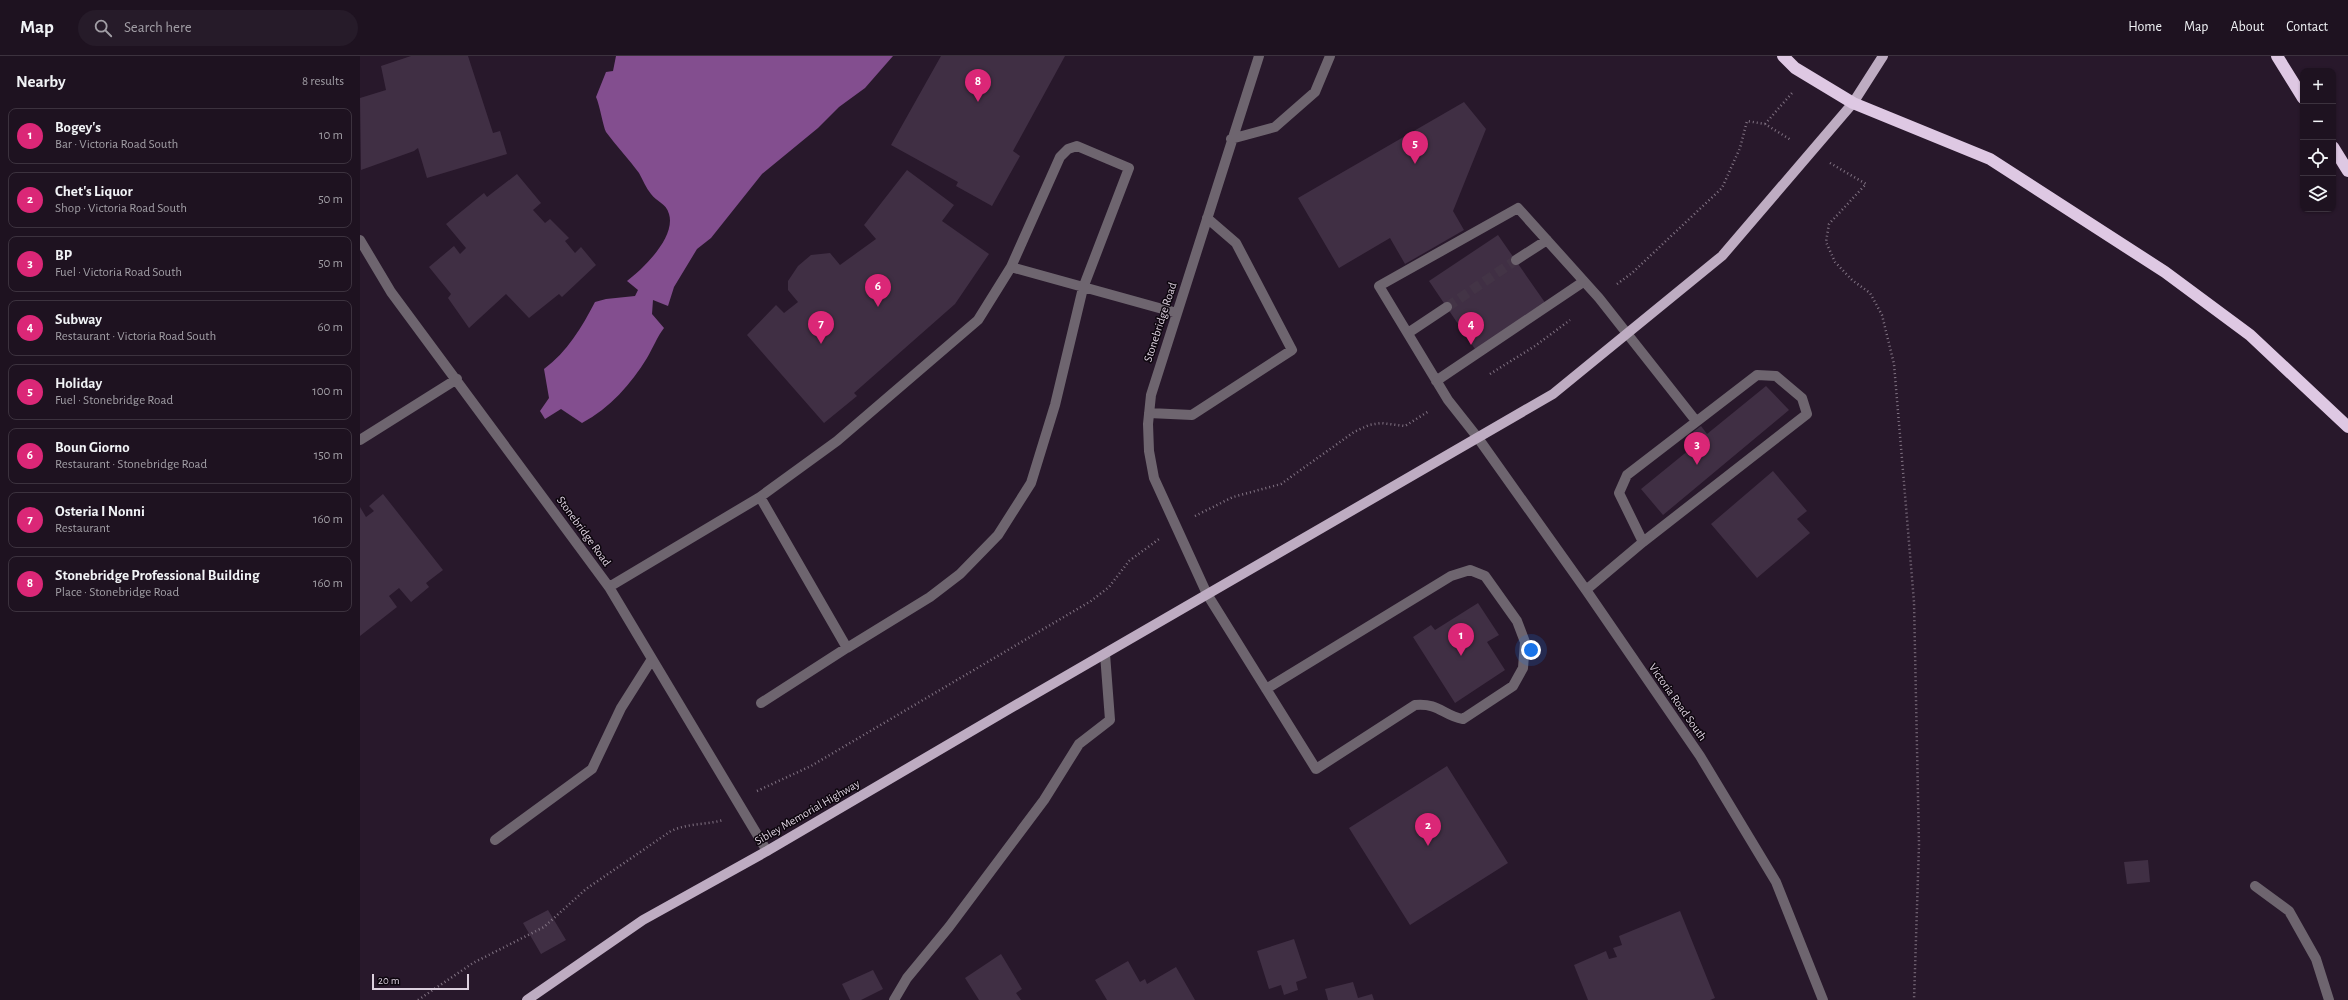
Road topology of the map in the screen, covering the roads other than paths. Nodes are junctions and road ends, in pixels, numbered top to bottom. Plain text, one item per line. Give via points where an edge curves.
1 (1259, 56) edge
2 (1330, 56) edge
3 (1783, 56) edge
4 (1883, 56) edge
5 (2277, 56) edge
6 (2300, 93) edge
7 (1853, 104) junction
8 (1231, 139) junction
9 (2336, 152) edge
10 (2348, 171) edge
11 (1207, 218) junction
12 (360, 240) edge
13 (1547, 240) junction
14 (1516, 260) tunnel mouth
15 (1011, 267) junction
16 (1583, 282) junction
17 (1083, 288) junction
18 (1447, 307) tunnel mouth
19 (1177, 313) junction
20 (1408, 333) junction
21 (1628, 333) junction
22 (457, 379) junction
23 (1436, 381) junction
24 (1149, 413) junction
25 (1696, 421) junction
26 (2348, 427) edge
27 (1478, 438) junction
28 (360, 440) edge
29 (760, 497) junction
30 (1643, 542) junction
31 (609, 587) junction
32 (1586, 590) junction
33 (1207, 594) junction
34 (848, 646) junction
35 (1105, 654) junction
36 (652, 660) junction
37 (1266, 689) junction
38 (762, 703) dead end
39 (495, 840) dead end
40 (767, 851) junction
41 (2255, 886) dead end
42 (897, 998) edge
43 (527, 1000) edge
44 (1823, 1000) edge
45 (2329, 1000) edge

1 - 8 street, Stonebridge Road
2 - 8 street via 1315,92 1276,127
3 - 7 highway via 1795,68
4 - 7 main road, Sibley Memorial Highway
5 - 6 highway
7 - 21 main road, Sibley Memorial Highway via 1722,256
7 - 26 highway via 1990,159 2165,272 2250,335
8 - 11 street, Stonebridge Road
9 - 10 highway
11 - 19 street, Stonebridge Road
11 - 24 street via 1236,243 1292,350 1192,415
12 - 22 street, Stonebridge Road via 391,292
13 - 14 street
13 - 16 street
13 - 20 street, Victoria Road South via 1518,208 1379,286
15 - 17 street
15 - 17 street via 1060,157 1068,149 1076,146 1129,168
15 - 29 street via 978,320 837,441
16 - 21 street
16 - 23 street
17 - 19 street
17 - 34 street via 1055,406 1031,483 998,535 960,574 930,597
18 - 20 street
19 - 24 street, Stonebridge Road via 1151,395
20 - 23 street, Victoria Road South
21 - 25 street
21 - 27 main road, Sibley Memorial Highway via 1553,394
22 - 28 street
22 - 31 street, Stonebridge Road
23 - 27 street, Victoria Road South
24 - 33 street, Stonebridge Road via 1149,451 1154,478
25 - 30 street via 1626,475 1619,493
25 - 30 street via 1757,375 1776,376 1802,398 1808,414
27 - 32 street, Victoria Road South
27 - 33 main road, Sibley Memorial Highway
29 - 31 street
29 - 34 street via 847,648
30 - 32 street
31 - 36 street, Stonebridge Road
32 - 44 street, Victoria Road South via 1700,756 1776,882
33 - 35 main road, Sibley Memorial Highway
33 - 37 street, Stonebridge Road
34 - 38 street
35 - 40 main road, Sibley Memorial Highway
35 - 42 street via 1110,720 1079,744 1040,806 949,928 907,978
36 - 39 street via 621,708 592,770
36 - 40 street, Stonebridge Road
37 - 37 street, Stonebridge Road via 1316,769 1415,705 1429,704 1442,708 1451,717 1463,719 1513,686 1523,668 1525,642 1516,621 1486,576 1470,570 1451,576
40 - 43 main road, Sibley Memorial Highway via 643,920
41 - 45 street via 2289,911 2316,959

